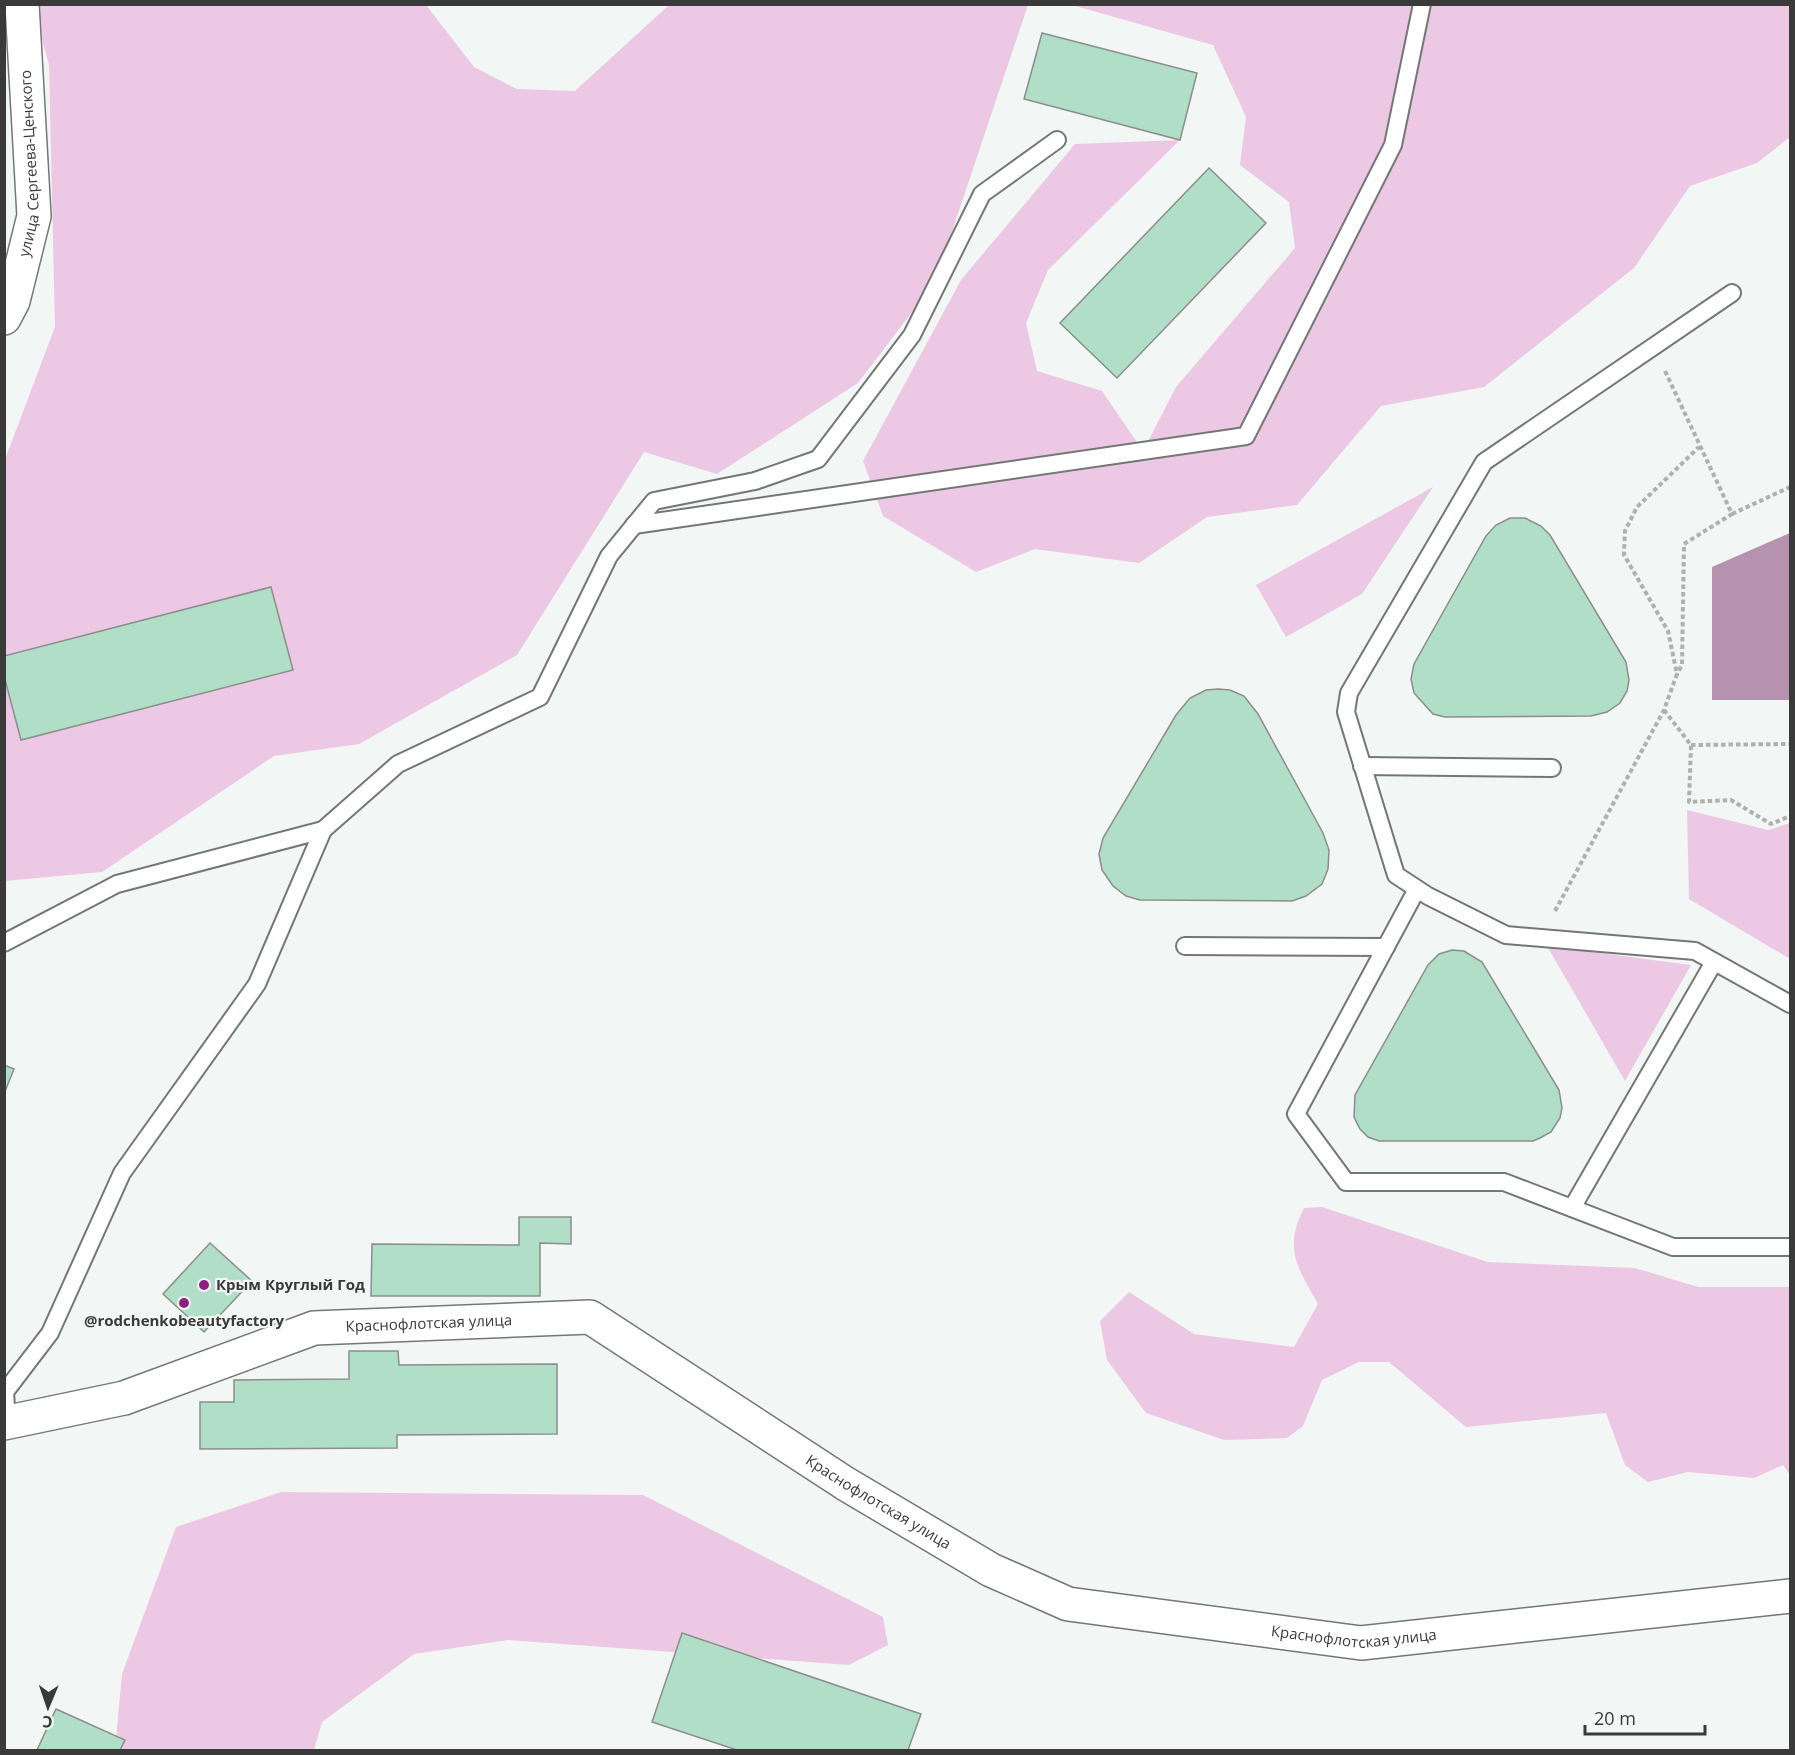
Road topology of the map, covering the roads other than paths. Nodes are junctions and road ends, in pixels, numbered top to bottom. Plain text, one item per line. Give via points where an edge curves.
1 (22, 4) edge
2 (1422, 4) edge
3 (1057, 140) dead end
4 (1732, 293) dead end
5 (4, 318) edge
6 (634, 525) junction
7 (1362, 766) junction
8 (1552, 768) dead end
9 (323, 830) junction
10 (1417, 889) junction
11 (4, 943) edge
12 (1185, 946) dead end
13 (1386, 947) junction
14 (1714, 962) junction
15 (1791, 1004) edge
16 (1572, 1208) junction
17 (1791, 1247) edge
18 (6, 1422) edge
19 (1791, 1596) edge

1 - 5 street, улица Сергеева-Ценского via 33,216 13,301
2 - 6 lane via 1393,145 1246,436
3 - 6 lane via 982,194 912,335 818,459 755,481 654,501
4 - 7 lane via 1484,462 1349,693 1346,712
6 - 9 lane via 609,556 540,697 399,764
7 - 8 lane
7 - 10 lane via 1396,875
9 - 11 lane via 117,885
9 - 18 lane via 257,984 122,1173 50,1333 5,1392
10 - 13 lane
10 - 14 lane via 1506,935 1695,951
12 - 13 lane
13 - 16 lane via 1296,1114 1346,1182 1503,1182
14 - 15 lane
14 - 16 lane
16 - 17 lane via 1673,1247
18 - 19 street, Краснофлотская улица via 124,1398 314,1329 590,1317 856,1490 991,1570 1068,1604 1361,1642

